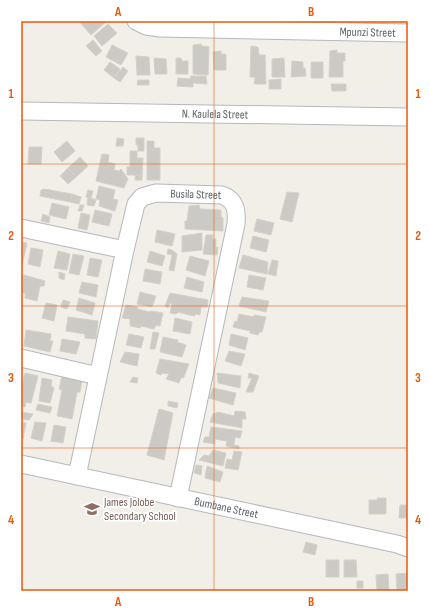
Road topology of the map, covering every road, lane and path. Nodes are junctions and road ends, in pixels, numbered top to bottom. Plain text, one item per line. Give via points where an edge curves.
1 (136, 21) edge
2 (361, 27) edge
3 (408, 33) edge
4 (21, 111) edge
5 (408, 117) edge
6 (21, 228) edge
7 (125, 250) junction
8 (21, 358) edge
9 (98, 376) junction
10 (21, 464) edge
11 (77, 476) junction
12 (178, 498) junction
13 (408, 548) edge

1 - 2 street, Mpunzi Street via 160,28
2 - 3 street, Mpunzi Street
4 - 5 street, N. Kaulela Street
6 - 7 street
7 - 9 street, Busila Street
7 - 12 street, Busila Street via 136,204 148,194 222,195 228,197 236,208 236,224
8 - 9 street
9 - 11 street, Busila Street
10 - 11 street, Bumbane Street
11 - 12 street, Bumbane Street
12 - 13 street, Bumbane Street

